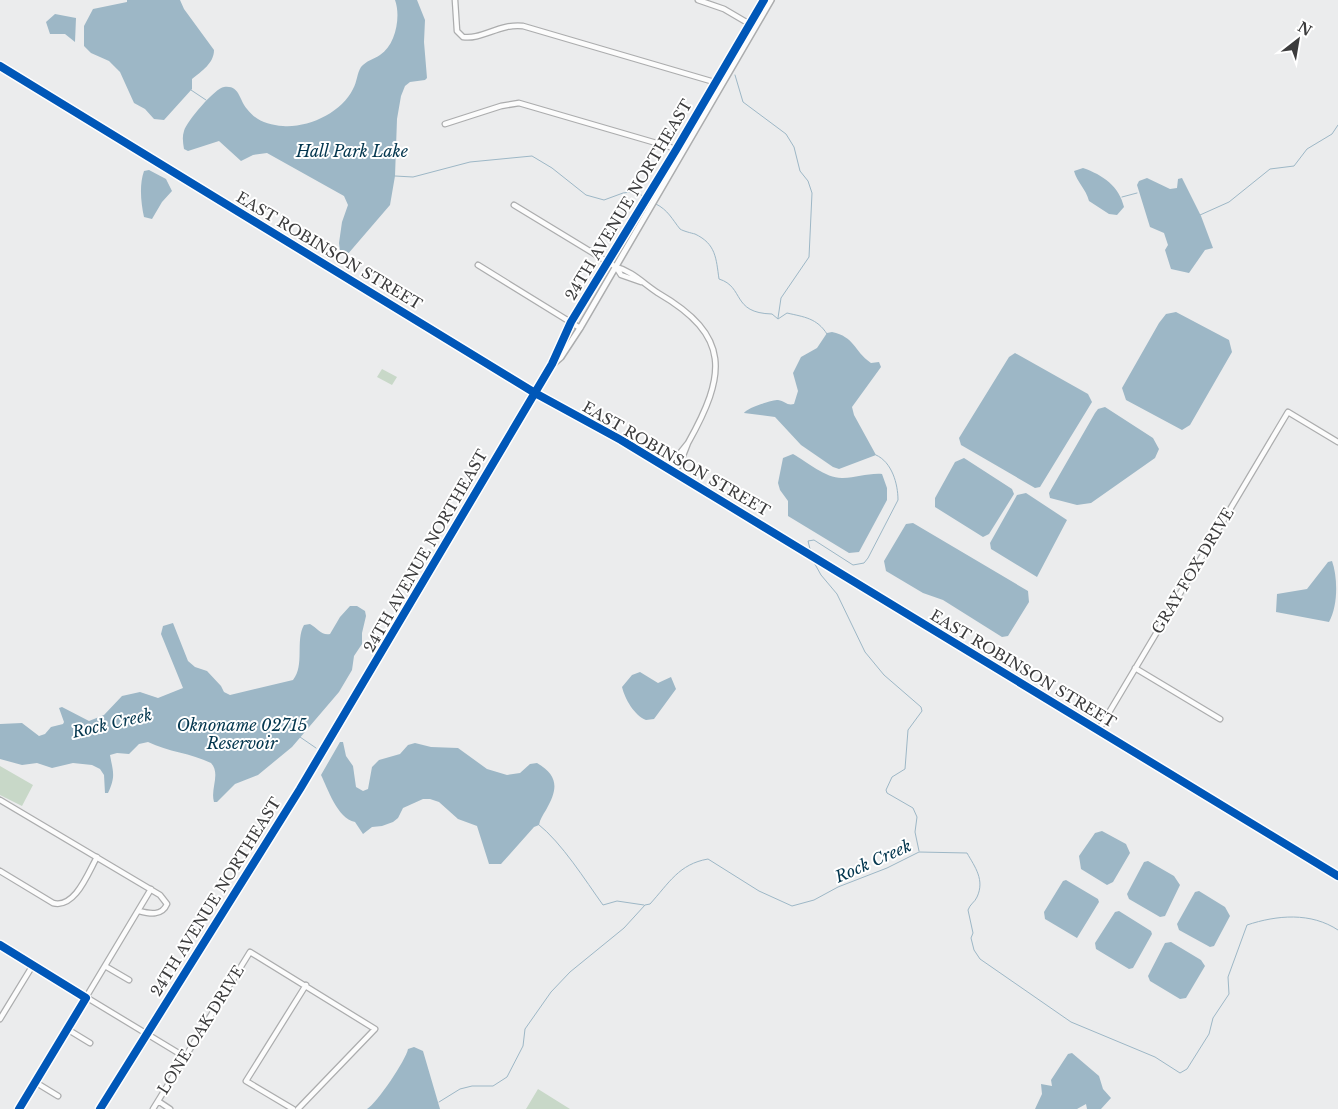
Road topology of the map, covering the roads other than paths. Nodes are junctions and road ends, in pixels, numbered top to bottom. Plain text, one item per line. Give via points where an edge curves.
1 (455, 0) edge
2 (698, 0) edge
3 (764, 0) edge
4 (771, 0) edge
5 (752, 26) junction
6 (0, 66) edge
7 (718, 84) junction
8 (445, 124) dead end
9 (678, 151) junction
10 (514, 205) dead end
11 (606, 262) junction
12 (478, 265) dead end
13 (616, 267) junction
14 (571, 322) junction
15 (580, 328) junction
16 (552, 364) junction
17 (535, 393) junction
18 (1338, 442) edge
19 (672, 471) junction
20 (1135, 668) junction
21 (1220, 719) dead end
22 (1098, 731) junction
23 (0, 800) edge
24 (97, 857) junction
25 (0, 871) edge
26 (1338, 876) edge
27 (151, 889) junction
28 (138, 911) junction
29 (0, 945) edge
30 (34, 965) junction
31 (105, 966) junction
32 (129, 980) dead end
33 (306, 985) junction
34 (86, 998) junction
35 (0, 1019) edge
36 (67, 1029) junction
37 (147, 1033) junction
38 (90, 1043) dead end
39 (185, 1057) junction
40 (35, 1082) junction
41 (58, 1096) dead end
42 (158, 1101) junction
43 (19, 1109) edge
44 (100, 1109) edge
45 (153, 1109) edge
46 (170, 1109) edge
47 (293, 1109) edge
48 (298, 1109) edge

1 - 7 street via 457,31 463,37 504,26 523,26
2 - 5 street via 724,9
3 - 5 street, 24TH AVENUE NORTHEAST
4 - 5 street, 24TH AVENUE NORTHEAST
5 - 7 street, 24TH AVENUE NORTHEAST
6 - 17 street, EAST ROBINSON STREET
7 - 9 street, 24TH AVENUE NORTHEAST
8 - 9 street via 519,103
9 - 11 street, 24TH AVENUE NORTHEAST
9 - 13 street, 24TH AVENUE NORTHEAST
10 - 11 street
11 - 13 street
11 - 14 street, 24TH AVENUE NORTHEAST
12 - 14 street
13 - 15 street, 24TH AVENUE NORTHEAST
13 - 19 street via 621,275 641,282 686,312 702,328 713,346 716,367 712,392 679,466
14 - 15 street
14 - 16 street, 24TH AVENUE NORTHEAST
15 - 16 street, 24TH AVENUE NORTHEAST via 561,357
16 - 17 street, 24TH AVENUE NORTHEAST
17 - 19 street, EAST ROBINSON STREET
17 - 37 street, 24TH AVENUE NORTHEAST via 315,765
18 - 20 street, GRAY FOX DRIVE via 1288,412
19 - 22 street, EAST ROBINSON STREET
20 - 21 street
20 - 22 street, GRAY FOX DRIVE
22 - 26 street, EAST ROBINSON STREET
23 - 24 street
24 - 25 street via 75,894 65,903 53,902
24 - 27 street
27 - 28 street
27 - 28 street via 165,899 167,906 156,913
28 - 31 street
29 - 30 street
30 - 34 street
30 - 35 street
31 - 32 street
31 - 34 street
33 - 39 street, LONE OAK DRIVE via 250,952
33 - 47 street via 246,1081
33 - 48 street via 375,1029
34 - 36 street
34 - 37 street
36 - 38 street
36 - 40 street
37 - 39 street
37 - 44 street, 24TH AVENUE NORTHEAST
39 - 42 street, LONE OAK DRIVE
40 - 41 street
40 - 43 street
42 - 45 street, LONE OAK DRIVE
42 - 46 street

